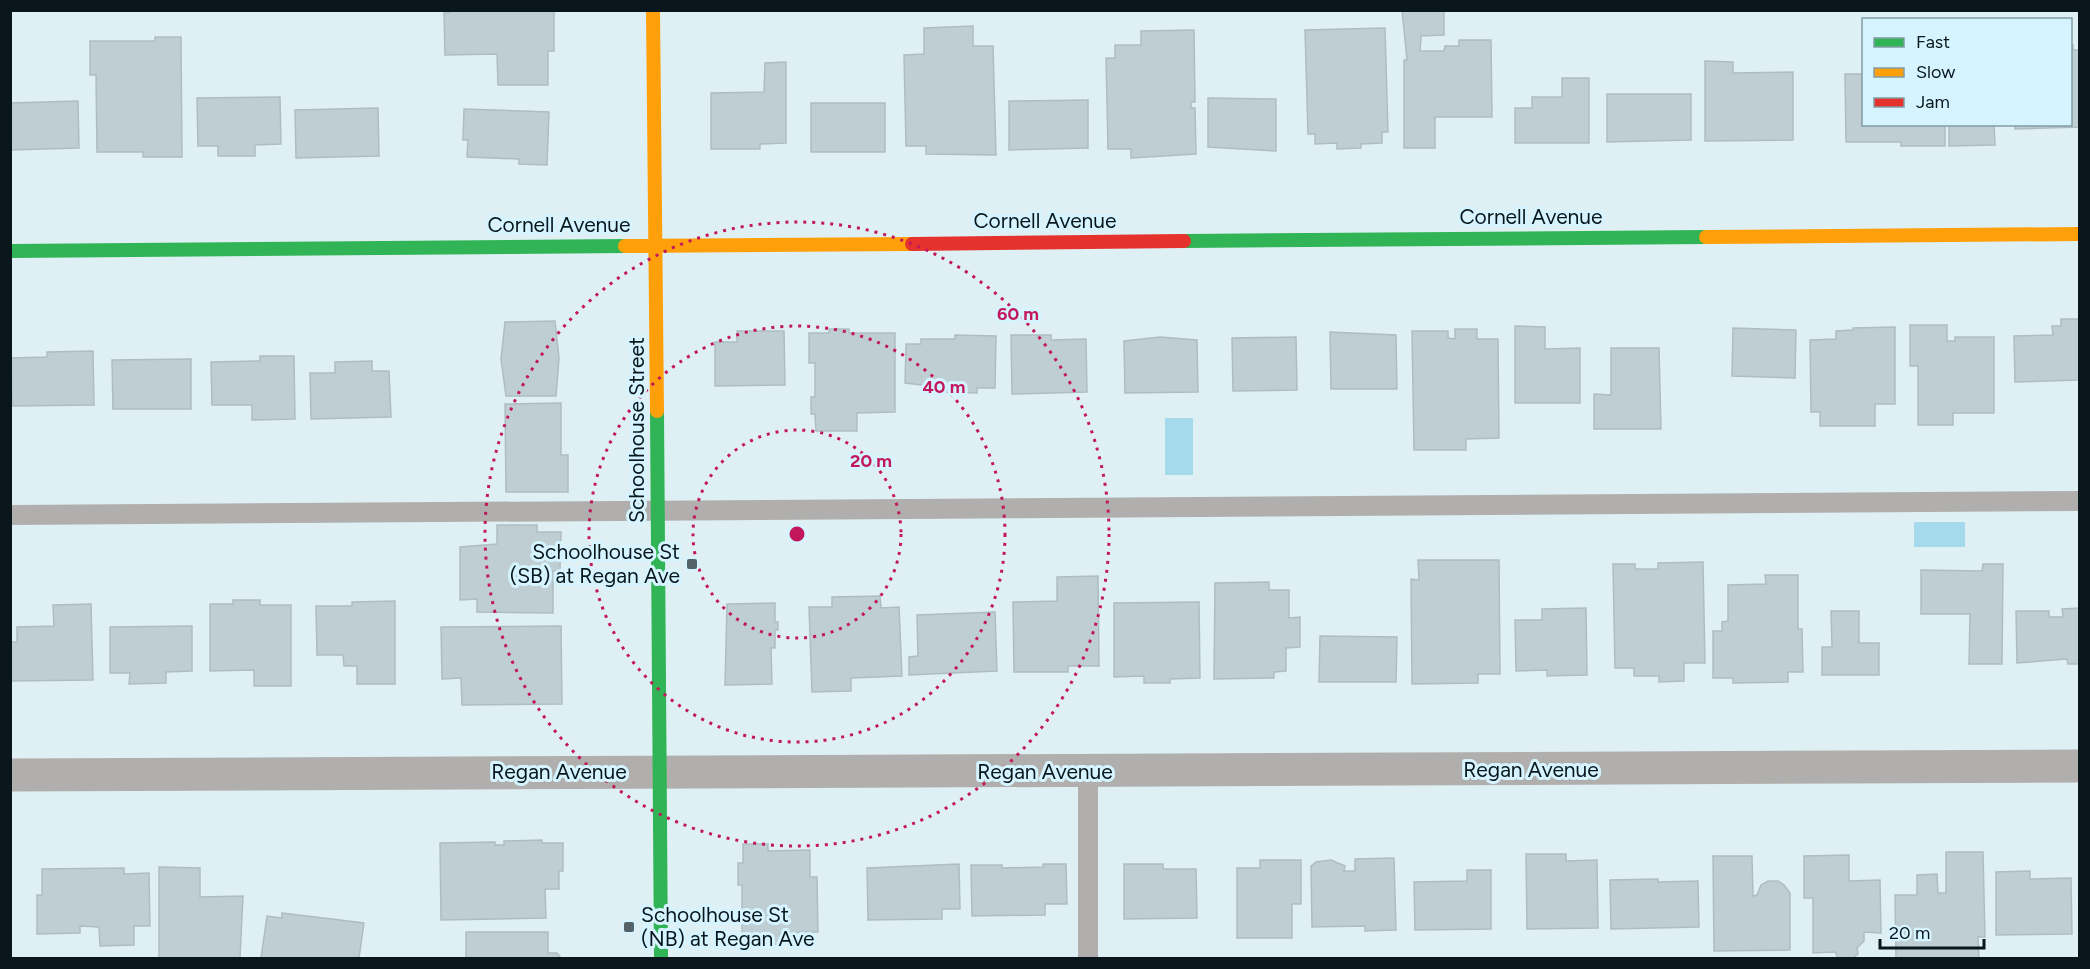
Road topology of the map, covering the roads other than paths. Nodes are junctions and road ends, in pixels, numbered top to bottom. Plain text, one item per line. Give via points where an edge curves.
1 (653, 10) edge
2 (2079, 234) edge
3 (658, 245) junction
4 (10, 250) edge
5 (2079, 501) edge
6 (658, 511) junction
7 (10, 515) edge
8 (2079, 766) edge
9 (658, 772) junction
10 (1088, 772) junction
11 (10, 775) edge
12 (661, 958) edge
13 (1088, 958) edge

1 - 3 street, Schoolhouse Street
2 - 3 street, Cornell Avenue
3 - 4 street, Cornell Avenue
3 - 6 street, Schoolhouse Street
5 - 6 lane
6 - 7 lane
6 - 9 street, Schoolhouse Street
8 - 10 street, Regan Avenue
9 - 10 street, Regan Avenue
9 - 11 street, Regan Avenue
9 - 12 street, Schoolhouse Street
10 - 13 lane

